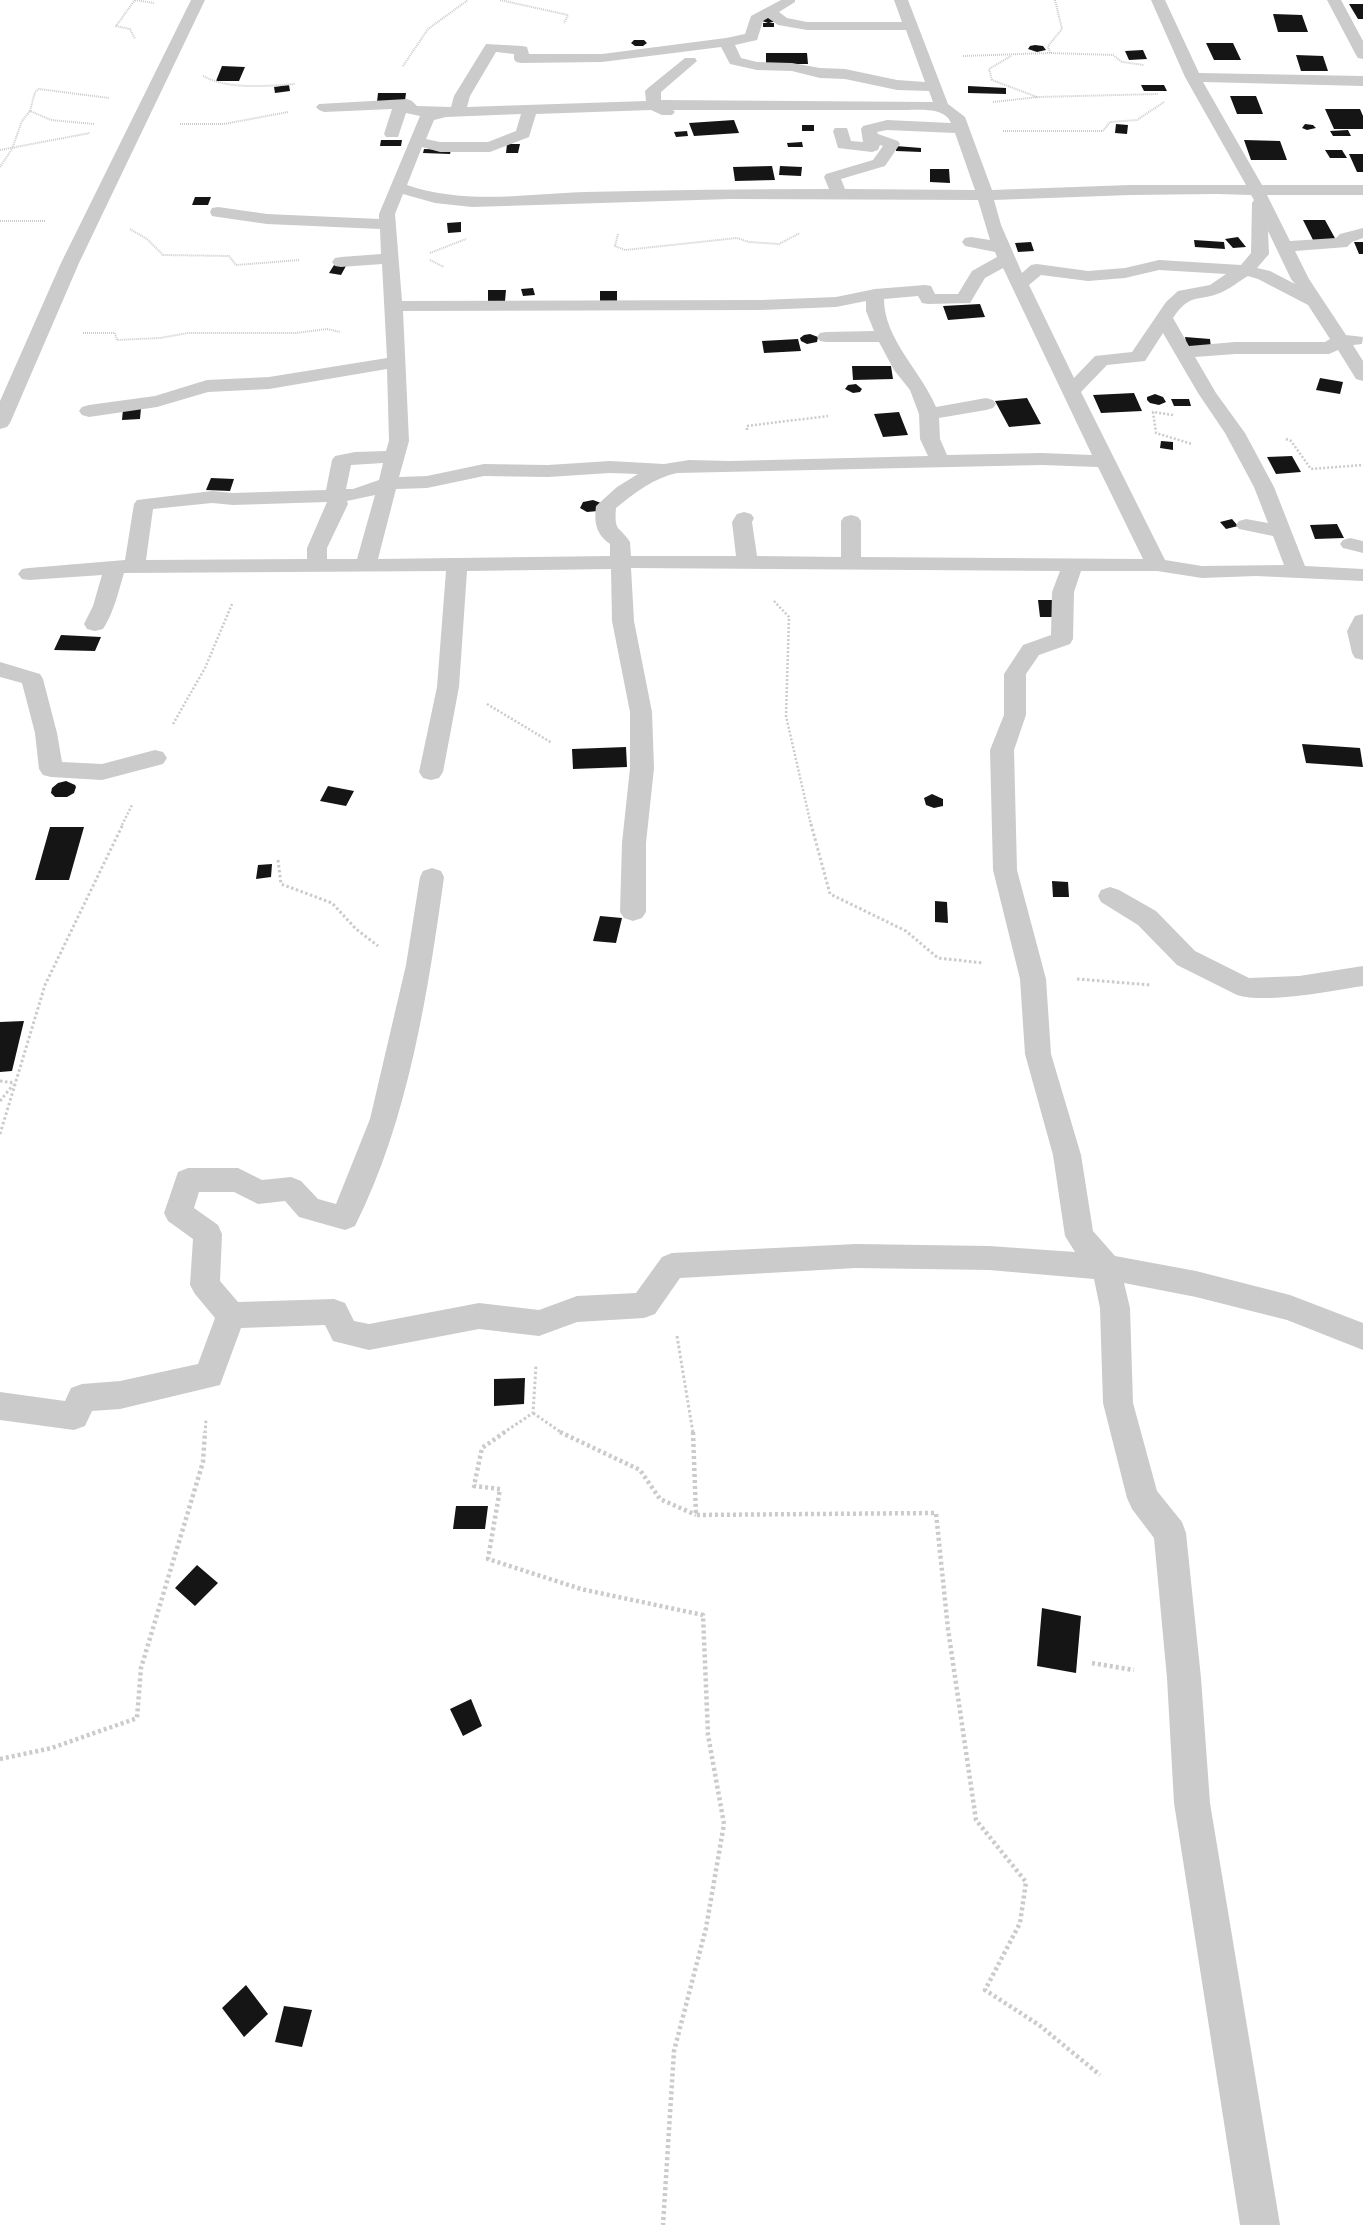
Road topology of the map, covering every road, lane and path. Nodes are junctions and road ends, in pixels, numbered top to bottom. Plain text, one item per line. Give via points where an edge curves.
1 (198, 0) edge
2 (468, 0) edge
3 (500, 0) edge
4 (788, 0) edge
5 (901, 0) edge
6 (1055, 0) edge
7 (1158, 0) edge
8 (1334, 0) edge
9 (767, 13) junction
10 (910, 26) junction
11 (560, 30) dead end
12 (726, 42) junction
13 (915, 48) junction
14 (1050, 53) junction
15 (687, 55) junction
16 (1012, 55) junction
17 (1363, 55) edge
18 (735, 61) junction
19 (478, 69) junction
20 (496, 70) dead end
21 (1190, 72) junction
22 (1363, 81) edge
23 (935, 87) junction
24 (1202, 93) junction
25 (1177, 94) junction
26 (1038, 97) junction
27 (114, 98) dead end
28 (404, 104) junction
29 (654, 105) junction
30 (326, 107) joint
31 (942, 107) junction
32 (530, 108) junction
33 (30, 111) junction
34 (451, 112) junction
35 (680, 120) dead end
36 (106, 126) junction
37 (135, 128) junction
38 (841, 131) dead end
39 (392, 134) dead end
40 (964, 135) junction
41 (870, 137) junction
42 (417, 141) junction
43 (892, 144) junction
44 (947, 144) dead end
45 (928, 145) dead end
46 (12, 149) junction
47 (0, 150) edge
48 (0, 167) edge
49 (398, 187) junction
50 (1363, 190) edge
51 (1258, 193) junction
52 (839, 194) junction
53 (985, 195) junction
54 (218, 212) dead end
55 (91, 220) junction
56 (0, 221) edge
57 (388, 225) junction
58 (1363, 233) edge
59 (971, 242) dead end
60 (1284, 247) junction
61 (1006, 253) junction
62 (391, 258) junction
63 (341, 262) joint
64 (1245, 270) junction
65 (1020, 284) junction
66 (876, 294) junction
67 (1316, 303) junction
68 (394, 306) junction
69 (1164, 318) junction
70 (395, 331) junction
71 (40, 332) junction
72 (826, 337) dead end
73 (1340, 340) junction
74 (1363, 340) edge
75 (889, 342) junction
76 (1183, 352) junction
77 (865, 353) dead end
78 (396, 362) junction
79 (1363, 375) edge
80 (1071, 391) junction
81 (986, 404) dead end
82 (89, 411) dead end
83 (929, 414) junction
84 (0, 422) edge
85 (395, 457) junction
86 (940, 461) junction
87 (1106, 461) junction
88 (666, 469) junction
89 (389, 483) junction
90 (334, 495) junction
91 (744, 518) dead end
92 (851, 521) dead end
93 (1246, 526) dead end
94 (1281, 530) junction
95 (622, 562) junction
96 (747, 562) junction
97 (851, 563) junction
98 (457, 564) junction
99 (1072, 565) junction
100 (1157, 565) junction
101 (125, 566) junction
102 (246, 566) junction
103 (317, 566) junction
104 (366, 566) junction
105 (1297, 572) junction
106 (29, 574) dead end
107 (1361, 581) edge
108 (1363, 621) edge
109 (95, 624) dead end
110 (1363, 653) edge
111 (0, 669) edge
112 (448, 687) junction
113 (552, 743) dead end
114 (155, 758) junction
115 (431, 772) dead end
116 (278, 860) dead end
117 (432, 877) dead end
118 (1110, 896) dead end
119 (633, 912) dead end
120 (419, 965) junction
121 (1363, 976) edge
122 (1033, 979) junction
123 (1159, 985) dead end
124 (0, 1081) edge
125 (15, 1083) junction
126 (0, 1101) edge
127 (0, 1134) edge
128 (672, 1266) junction
129 (1106, 1267) junction
130 (231, 1315) junction
131 (539, 1323) junction
132 (1363, 1337) edge
133 (209, 1374) junction
134 (0, 1406) edge
135 (533, 1413) junction
136 (696, 1515) junction
137 (0, 1759) edge
138 (1100, 2075) dead end
139 (663, 2225) edge
140 (1260, 2225) edge

1 - 37 street
2 - 28 path via 428,29 397,77 396,85 411,89
3 - 11 path via 568,14
4 - 9 street
5 - 10 street
6 - 14 path via 1062,29 1048,46
7 - 21 street
8 - 17 street
9 - 10 street via 783,22 807,26
9 - 12 street via 756,18 752,37
10 - 13 street
12 - 15 street
12 - 18 street
13 - 16 path
13 - 23 street
14 - 16 path
14 - 21 path via 1113,55 1122,62
15 - 18 street via 714,63
15 - 19 street via 517,65 522,50 491,47
15 - 29 street via 653,91
16 - 26 path via 989,69 992,80
18 - 23 street via 845,74 897,86
19 - 20 street
19 - 34 street
21 - 22 street
21 - 24 street
23 - 31 street
24 - 25 path
24 - 51 street
25 - 26 path
25 - 40 path via 1137,120 1110,122 1103,131 1036,132 1015,129
26 - 31 path
27 - 33 path via 39,89 35,92
28 - 30 street
28 - 34 street via 413,111
28 - 39 street
29 - 31 street via 794,112 905,105
29 - 32 street
29 - 35 street
30 - 37 path via 224,124
31 - 40 street via 957,117
32 - 34 street
32 - 42 street via 523,134 490,147 440,147
33 - 36 path via 51,120
33 - 46 path via 22,121
34 - 42 street via 427,117
36 - 37 path
36 - 46 path via 101,131
37 - 55 street
38 - 41 street via 844,145 872,147
40 - 41 street via 887,125 869,129
40 - 44 street
40 - 53 street
41 - 43 street
42 - 49 street
43 - 45 street via 918,139
43 - 52 street via 879,163 832,177
46 - 47 path
46 - 48 path
49 - 52 street via 453,210 548,199
49 - 57 street via 387,214
50 - 51 street
51 - 53 street via 1197,189
51 - 60 street
51 - 64 street via 1260,254
52 - 53 street
53 - 61 street via 989,217
54 - 57 street via 267,219
55 - 56 path
55 - 63 path via 109,221 132,229 163,255 229,256 236,264 317,259
55 - 71 street
57 - 62 street
58 - 60 street via 1346,238 1342,243
59 - 61 street
60 - 67 street
61 - 65 street
61 - 66 street via 978,275 964,299 928,299 925,290
62 - 63 street
62 - 68 street
64 - 65 street via 1159,265 1126,273 1088,276 1037,270
64 - 67 street via 1264,275
64 - 69 street via 1215,289 1184,295
65 - 80 street
66 - 68 street via 836,302 761,305
66 - 75 street via 875,311
67 - 73 street
68 - 70 street
69 - 76 street
69 - 80 street via 1138,357 1102,360
70 - 71 path via 352,334 327,329 296,333 188,332 160,338 117,340 115,333
70 - 78 street
71 - 84 street
72 - 75 street
73 - 74 street
73 - 76 street via 1329,348 1235,348
73 - 79 street
75 - 77 street
75 - 83 street via 903,370 919,389
76 - 94 street via 1206,393 1235,433 1264,486
78 - 82 street via 269,383 206,386 158,402
78 - 85 street via 399,441
80 - 87 street
81 - 83 street
83 - 86 street via 930,440
85 - 89 street
85 - 90 street via 342,460
86 - 87 street
86 - 88 street
87 - 100 street
88 - 89 street via 484,470 427,482
88 - 95 street via 623,491 606,506 604,523 610,535 620,542
89 - 90 street via 355,495
89 - 104 street
90 - 101 street via 212,497 144,504
90 - 103 street via 338,504 317,548
91 - 96 street
92 - 97 street
93 - 94 street
94 - 105 street
95 - 96 street
95 - 98 street
95 - 119 street via 623,621 640,712 642,768 634,843
96 - 97 street
96 - 122 path via 760,588 789,617 786,716 830,894 906,931 938,958 980,962
97 - 99 street
98 - 104 street
98 - 112 street
99 - 100 street
99 - 122 street via 1064,592 1062,639 1031,650 1015,674 1015,715 1002,750 1005,870
100 - 105 street via 1202,572
101 - 102 street
101 - 106 street
101 - 109 street
102 - 103 street
102 - 114 path via 205,668
103 - 104 street
105 - 107 street
108 - 110 street via 1358,631
111 - 114 street via 32,679 46,732 51,770 102,772
112 - 113 path via 496,708
112 - 115 street
114 - 125 path via 45,985
116 - 120 path via 281,884 332,903 356,929 382,950
117 - 120 street
118 - 121 street via 1147,918 1186,958 1246,988 1299,986
120 - 130 street via 384,1119 345,1218 309,1209 291,1189 258,1192 238,1180 188,1180 178,1213 208,1234 205,1285
122 - 123 path via 1066,978
122 - 129 street via 1038,1054 1067,1155 1079,1236
124 - 125 path
125 - 126 path
125 - 127 path
128 - 129 street via 865,1256 988,1258
128 - 131 street via 644,1305 577,1309
128 - 136 path via 676,1329 693,1432
129 - 132 street via 1196,1284 1290,1308
129 - 140 street via 1115,1308 1118,1403 1143,1498 1170,1533 1185,1686 1192,1803
130 - 131 street via 334,1312 344,1332 369,1337 479,1316
130 - 133 street
131 - 135 path
133 - 134 street via 120,1395 82,1398 74,1416
133 - 137 path via 203,1462 141,1668 136,1718 52,1748
135 - 136 path via 564,1436 640,1470 660,1498
135 - 139 path via 482,1448 474,1486 500,1489 488,1559 581,1589 703,1615 708,1735 724,1824 706,1928 674,2051
136 - 138 path via 936,1513 948,1629 976,1820 1026,1882 1020,1924 985,1990 1039,2025

